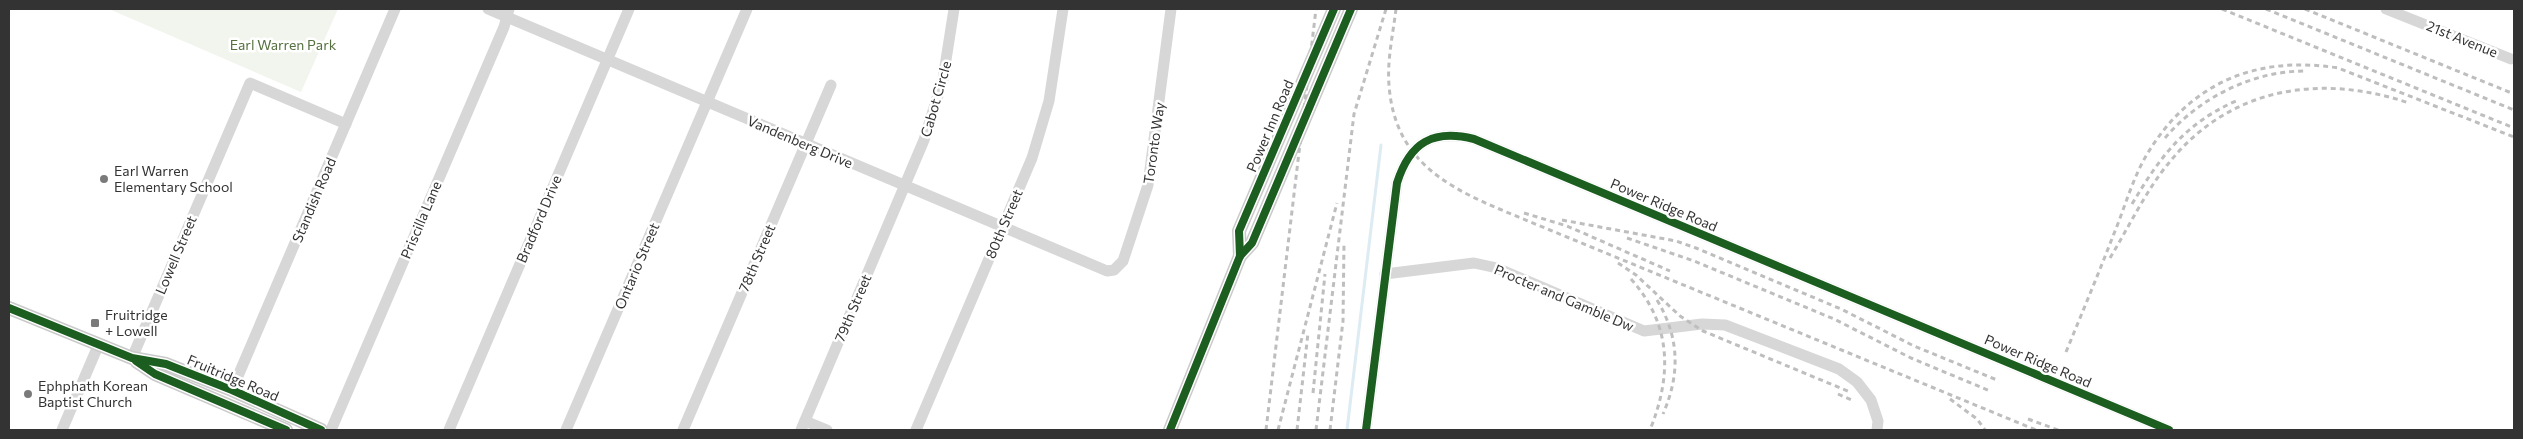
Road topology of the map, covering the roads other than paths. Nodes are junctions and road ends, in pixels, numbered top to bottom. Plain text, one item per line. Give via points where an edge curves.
1 (395, 9) edge
2 (488, 9) edge
3 (629, 9) edge
4 (747, 9) edge
5 (954, 9) edge
6 (1063, 9) edge
7 (1171, 9) edge
8 (1334, 9) edge
9 (1351, 9) edge
10 (2386, 9) edge
11 (508, 13) edge
12 (607, 59) junction
13 (2510, 59) dead end
14 (831, 86) dead end
15 (707, 102) junction
16 (346, 124) junction
17 (805, 144) junction
18 (905, 187) junction
19 (1002, 228) junction
20 (1240, 256) junction
21 (1114, 270) joint
22 (1385, 274) junction
23 (9, 308) edge
24 (98, 346) junction
25 (132, 358) junction
26 (232, 390) junction
27 (803, 426) edge
28 (62, 430) edge
29 (286, 430) edge
30 (321, 430) edge
31 (331, 430) edge
32 (449, 430) edge
33 (566, 430) edge
34 (683, 430) edge
35 (827, 430) edge
36 (916, 430) edge
37 (1170, 430) edge
38 (1366, 430) edge
39 (1878, 430) edge
40 (2169, 430) edge

1 - 16 street, Standish Road
2 - 11 street, Vandenberg Drive
3 - 12 street, Bradford Drive
4 - 15 street
5 - 18 street, Cabot Circle via 950,47 935,110
6 - 19 street, 80th Street via 1056,68 1044,118 1032,158
7 - 21 street, Toronto Way via 1148,185 1123,261
8 - 20 main road, Power Inn Road via 1240,231
9 - 20 main road, Power Inn Road via 1252,243
10 - 13 street, 21st Avenue
11 - 12 street, Vandenberg Drive
11 - 31 street, Priscilla Lane
12 - 15 street, Vandenberg Drive
12 - 32 street, Bradford Drive
14 - 17 street, 78th Street
15 - 17 street, Vandenberg Drive
15 - 33 street, Ontario Street
16 - 25 street, Lowell Street via 250,83
16 - 26 street, Standish Road
17 - 18 street, Vandenberg Drive
17 - 34 street, 78th Street
18 - 19 street, Vandenberg Drive
18 - 27 street, 79th Street
19 - 21 street, Vandenberg Drive via 1098,269
19 - 36 street, 80th Street
20 - 37 main road, Power Inn Road
22 - 38 street, Power Ridge Road
22 - 39 street, Procter and Gamble Dw via 1474,263 1496,268 1644,331 1702,324 1725,325 1839,369 1857,382 1871,400
22 - 40 street, Power Ridge Road via 1397,183 1404,163 1416,147 1434,137 1454,134 1483,142
23 - 24 main road, Fruitridge Road
24 - 25 main road, Fruitridge Road
24 - 28 street
25 - 26 main road, Fruitridge Road via 166,364
25 - 29 main road, Fruitridge Road via 155,374
26 - 30 main road, Fruitridge Road
27 - 35 street

